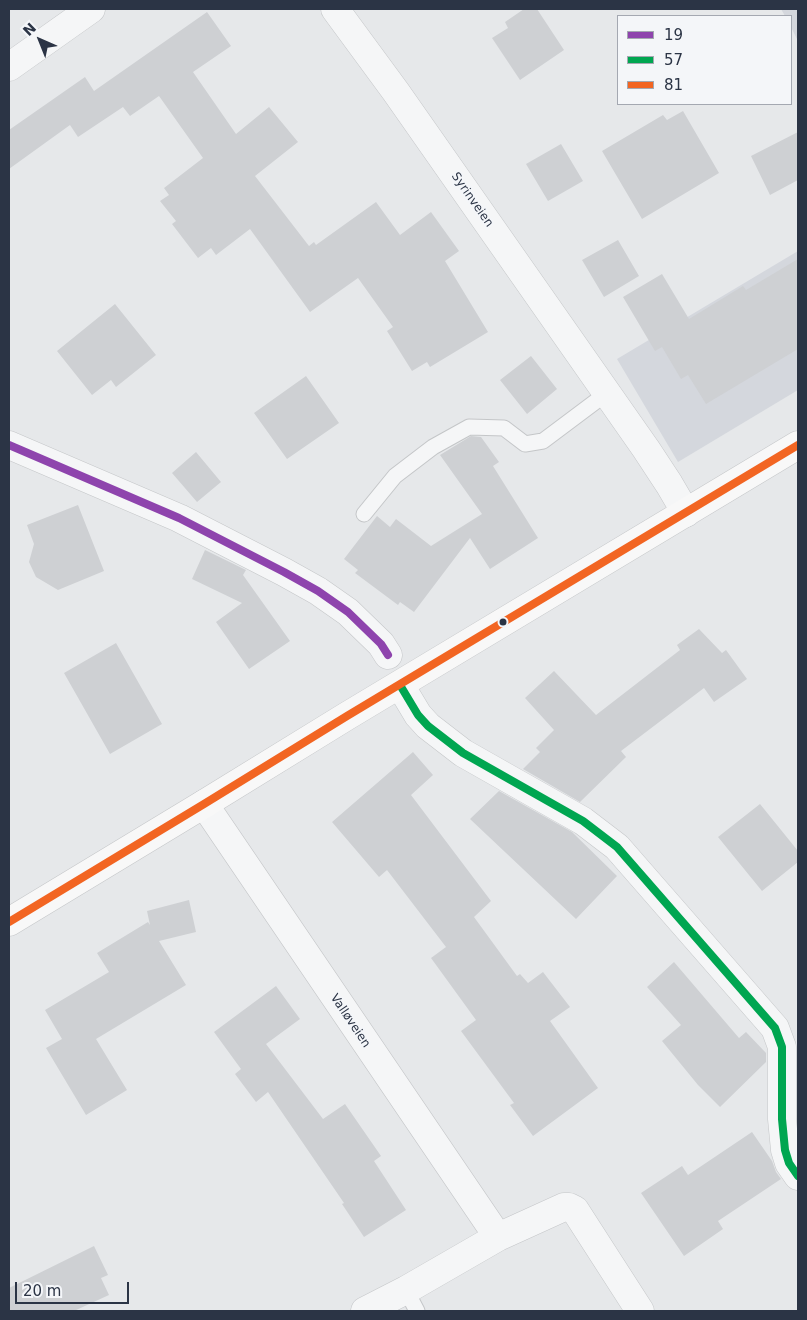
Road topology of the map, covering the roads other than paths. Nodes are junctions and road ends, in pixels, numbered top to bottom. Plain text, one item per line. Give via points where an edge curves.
1 (91, 9) edge
2 (335, 9) edge
3 (9, 67) edge
4 (607, 393) junction
5 (9, 445) edge
6 (798, 445) edge
7 (686, 513) junction
8 (364, 514) dead end
9 (388, 655) dead end
10 (400, 685) junction
11 (204, 804) junction
12 (9, 922) edge
13 (798, 1176) edge
14 (498, 1237) junction
15 (411, 1301) edge
16 (365, 1311) edge
17 (640, 1311) edge

1 - 3 street
2 - 4 street, Syrinveien
4 - 7 street, Syrinveien
4 - 8 lane via 542,441 525,444 504,428 469,427 432,447 395,476
5 - 9 street via 180,518 284,572 348,612
6 - 7 main road
7 - 10 main road
10 - 11 main road
10 - 13 street via 428,726 463,753 582,820 617,847 775,1028 782,1047 785,1150
11 - 12 main road
11 - 14 street, Valløveien
14 - 15 street
14 - 17 street via 564,1208 575,1210
15 - 16 street

